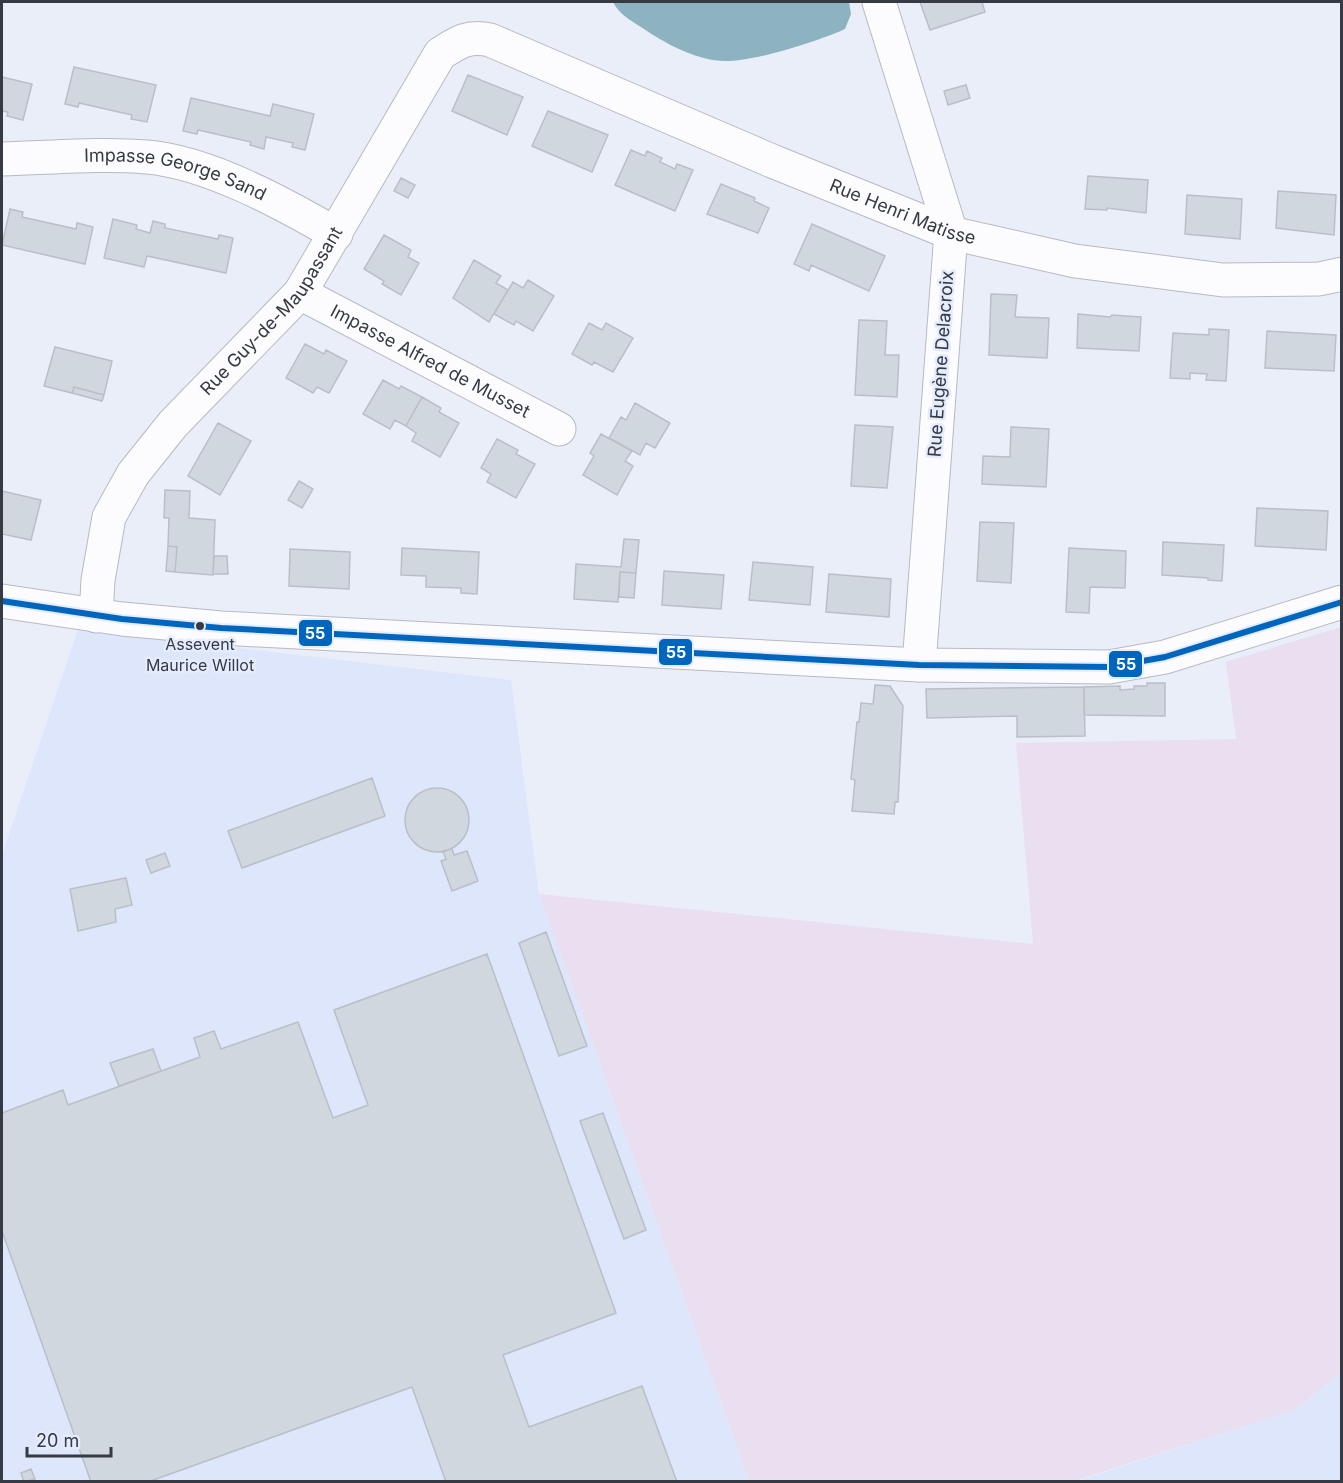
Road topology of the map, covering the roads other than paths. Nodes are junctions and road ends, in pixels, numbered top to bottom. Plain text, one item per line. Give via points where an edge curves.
1 (879, 2) edge
2 (490, 40) joint
3 (2, 159) edge
4 (951, 233) junction
5 (336, 234) junction
6 (1341, 274) edge
7 (300, 293) junction
8 (559, 429) dead end
9 (2, 601) edge
10 (1341, 602) edge
11 (96, 616) junction
12 (918, 665) junction

1 - 4 street, Rue Eugène Delacroix
2 - 4 street, Rue Henri Matisse
2 - 5 street, Rue Guy-de-Maupassant via 475,36 440,54
3 - 5 street, Impasse George Sand via 150,157 234,183 286,205
4 - 6 street, Rue Henri Matisse via 1075,261 1223,280 1319,279
4 - 12 street, Rue Eugène Delacroix
5 - 7 street, Rue Guy-de-Maupassant
7 - 8 street, Impasse Alfred de Musset
7 - 11 street, Rue Guy-de-Maupassant via 173,424 132,474 109,518
9 - 11 street
10 - 12 street via 1165,657 1109,668
11 - 12 street via 220,628

